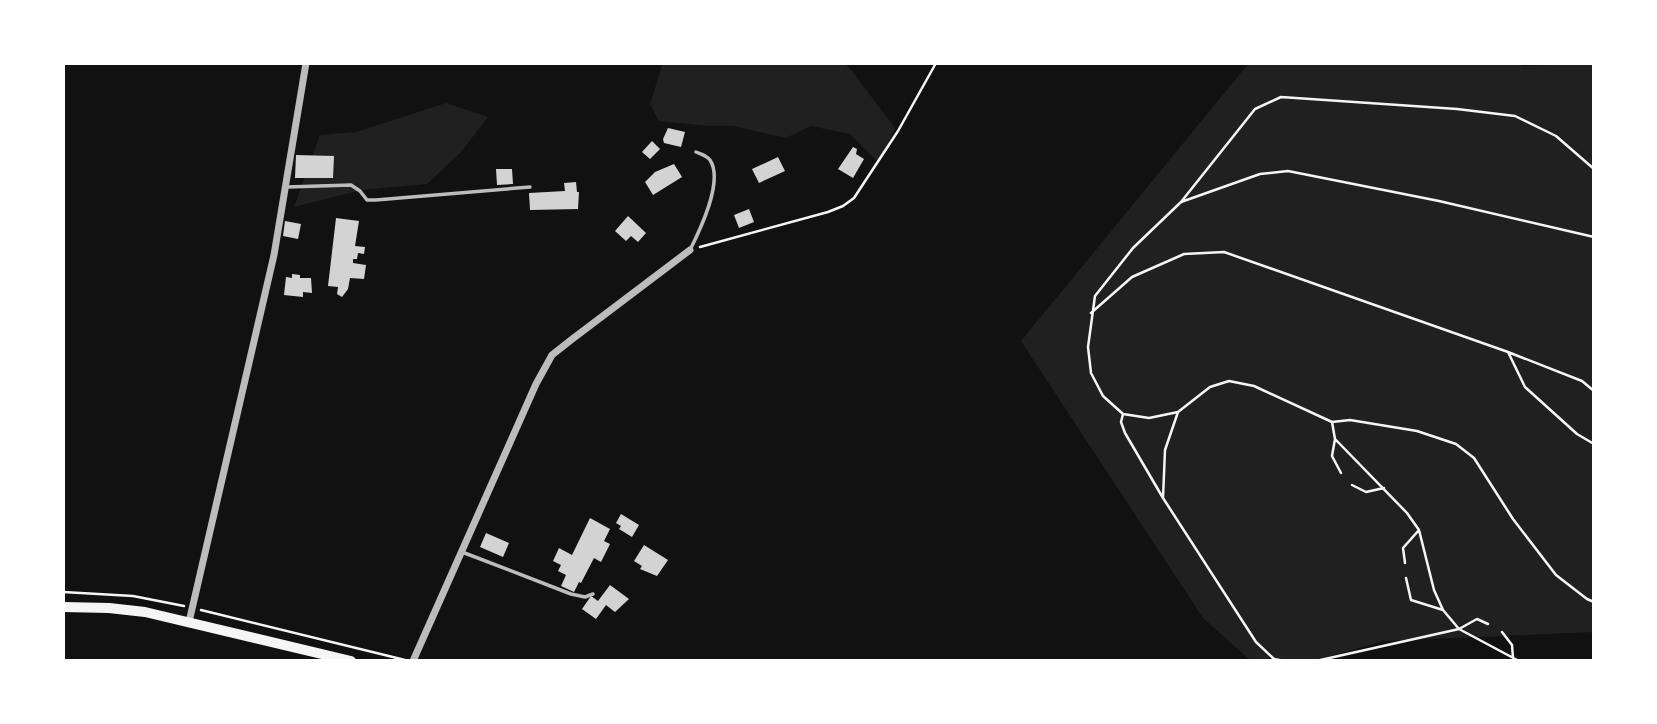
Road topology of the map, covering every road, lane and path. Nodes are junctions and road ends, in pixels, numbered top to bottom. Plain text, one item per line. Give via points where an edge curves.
1 (306, 63) edge
2 (936, 63) edge
3 (696, 152) dead end
4 (1594, 169) edge
5 (530, 187) dead end
6 (285, 188) junction
7 (1181, 202) junction
8 (1594, 237) edge
9 (690, 250) junction
10 (1091, 313) junction
11 (1508, 352) junction
12 (1594, 391) edge
13 (1178, 412) junction
14 (1123, 414) junction
15 (1332, 422) junction
16 (1335, 439) junction
17 (1594, 444) edge
18 (1341, 473) dead end
19 (1352, 485) dead end
20 (1384, 488) junction
21 (1163, 498) junction
22 (1419, 530) junction
23 (462, 552) junction
24 (1405, 563) dead end
25 (1406, 578) dead end
26 (593, 594) dead end
27 (1594, 602) edge
28 (63, 607) edge
29 (1443, 610) junction
30 (188, 622) junction
31 (1488, 624) dead end
32 (1459, 629) junction
33 (1502, 632) dead end
34 (1513, 658) junction
35 (351, 661) edge
36 (413, 661) edge
37 (1285, 661) edge
38 (1316, 661) edge
39 (1519, 661) edge

1 - 6 street
2 - 9 path via 854,198 828,212
3 - 9 lane via 712,164 713,191
4 - 7 path via 1556,136 1515,116 1281,97 1255,109
5 - 6 lane via 376,200 367,200 351,185
6 - 30 street via 274,255
7 - 8 path via 1260,174 1288,171
7 - 10 path via 1133,248 1095,296
9 - 23 street via 552,355
10 - 11 path via 1132,277 1184,254 1224,251
10 - 14 path via 1091,373 1103,396
11 - 12 path via 1582,381
11 - 17 path via 1525,387
13 - 14 path via 1149,418
13 - 15 path via 1210,387 1229,381 1254,386
13 - 21 path via 1165,450
14 - 21 path via 1125,433
15 - 16 path
15 - 27 path via 1350,420 1417,431 1456,444 1474,458 1556,575
16 - 18 path via 1332,456
16 - 20 path
19 - 20 path via 1366,492
20 - 22 path
21 - 37 path via 1256,642 1274,659
22 - 24 path via 1404,548
22 - 29 path
23 - 26 lane via 570,594
23 - 36 street
25 - 29 path via 1411,600
28 - 30 main road via 145,612
29 - 32 path
30 - 35 main road
31 - 32 path via 1477,619
32 - 34 path
32 - 38 path
33 - 34 path via 1513,645
34 - 39 path

